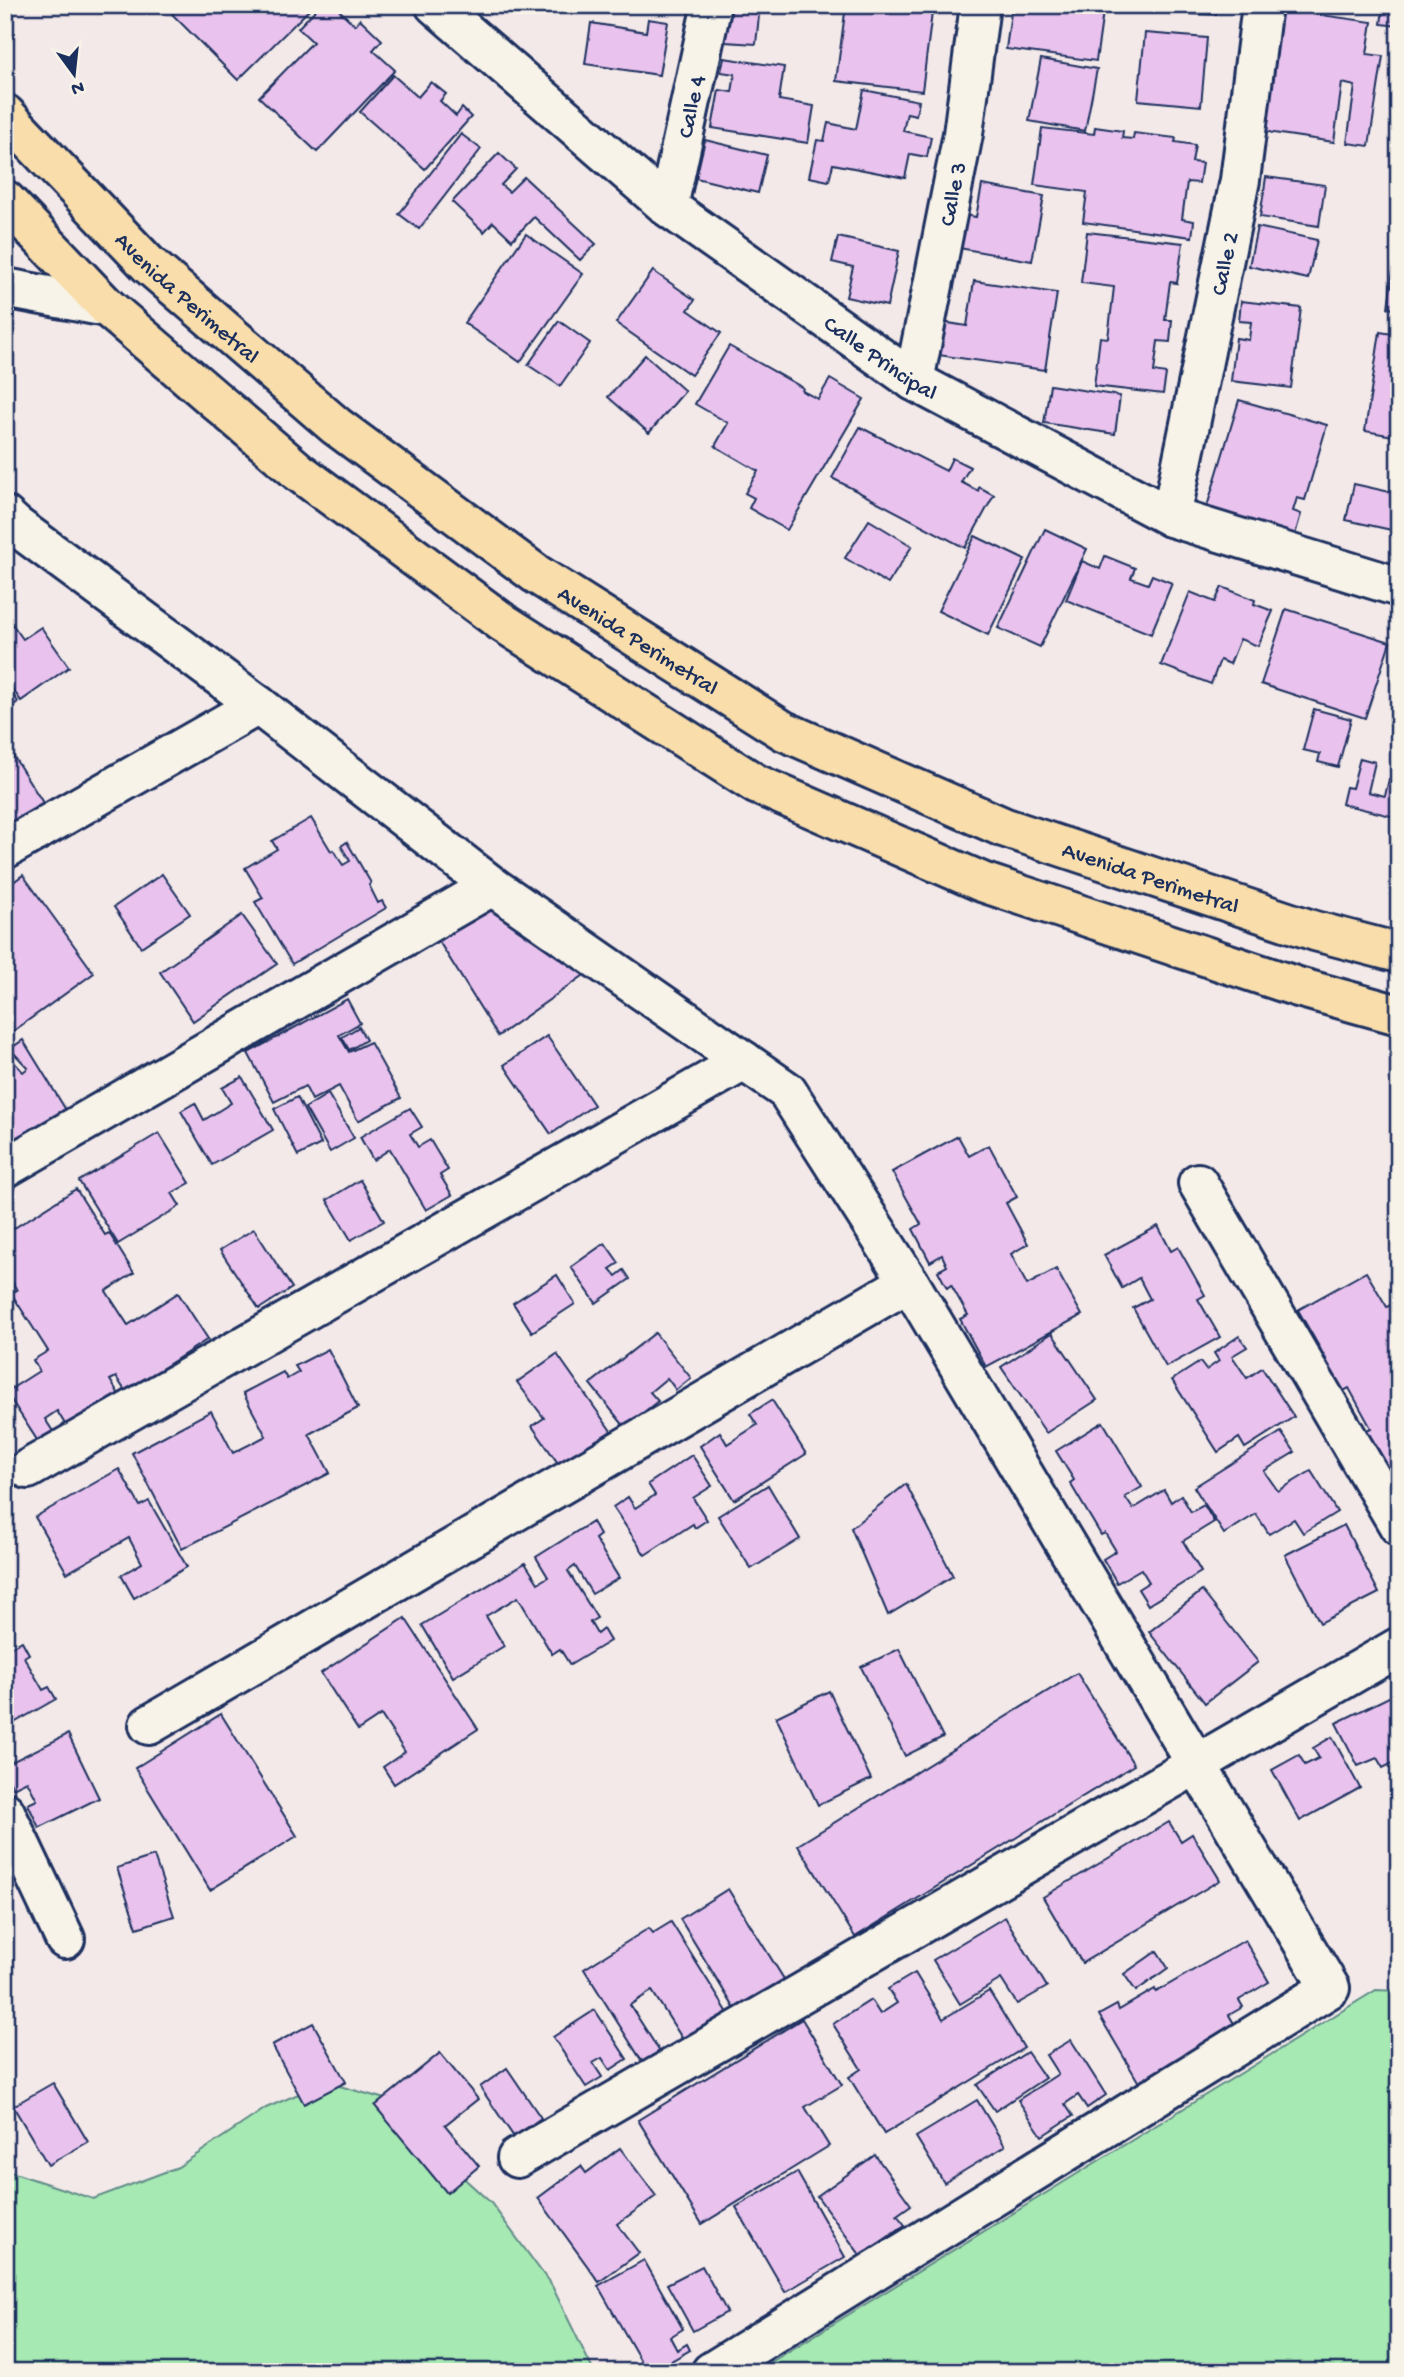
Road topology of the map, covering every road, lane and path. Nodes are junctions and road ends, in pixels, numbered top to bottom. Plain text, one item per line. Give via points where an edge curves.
1 (435, 5) edge
2 (709, 5) edge
3 (980, 5) edge
4 (1262, 5) edge
5 (5, 114) edge
6 (5, 200) edge
7 (668, 207) junction
8 (5, 288) edge
9 (107, 307) junction
10 (914, 381) junction
11 (1171, 517) junction
12 (9, 525) edge
13 (1399, 587) edge
14 (258, 705) junction
15 (5, 849) edge
16 (492, 886) junction
17 (1399, 953) edge
18 (1399, 1015) edge
19 (744, 1062) junction
20 (5, 1168) edge
21 (1198, 1183) dead end
22 (909, 1282) junction
23 (28, 1469) dead end
24 (1399, 1526) edge
25 (1399, 1647) edge
26 (149, 1725) dead end
27 (1195, 1764) junction
28 (5, 1812) edge
29 (65, 1940) dead end
30 (517, 2158) dead end
31 (711, 2372) edge

1 - 7 street, Calle Principal
2 - 7 street, Calle 4
3 - 10 street, Calle 3 via 963,134
4 - 11 street, Calle 2 via 1240,180
5 - 17 main road, Avenida Perimetral via 148,264 336,426 536,574 784,731 1003,827 1315,931
6 - 9 main road
7 - 10 street, Calle Principal
8 - 9 street
9 - 18 main road via 299,472 502,622 756,783 982,882 1298,987
10 - 11 street, Calle Principal
11 - 13 street, Calle Principal
12 - 14 street
14 - 15 street
14 - 16 street
16 - 19 street
16 - 20 street
19 - 22 street via 787,1091
19 - 23 street
21 - 24 street
22 - 26 street
22 - 27 street
25 - 27 street
27 - 30 street
27 - 31 street via 1330,1988
28 - 29 street

